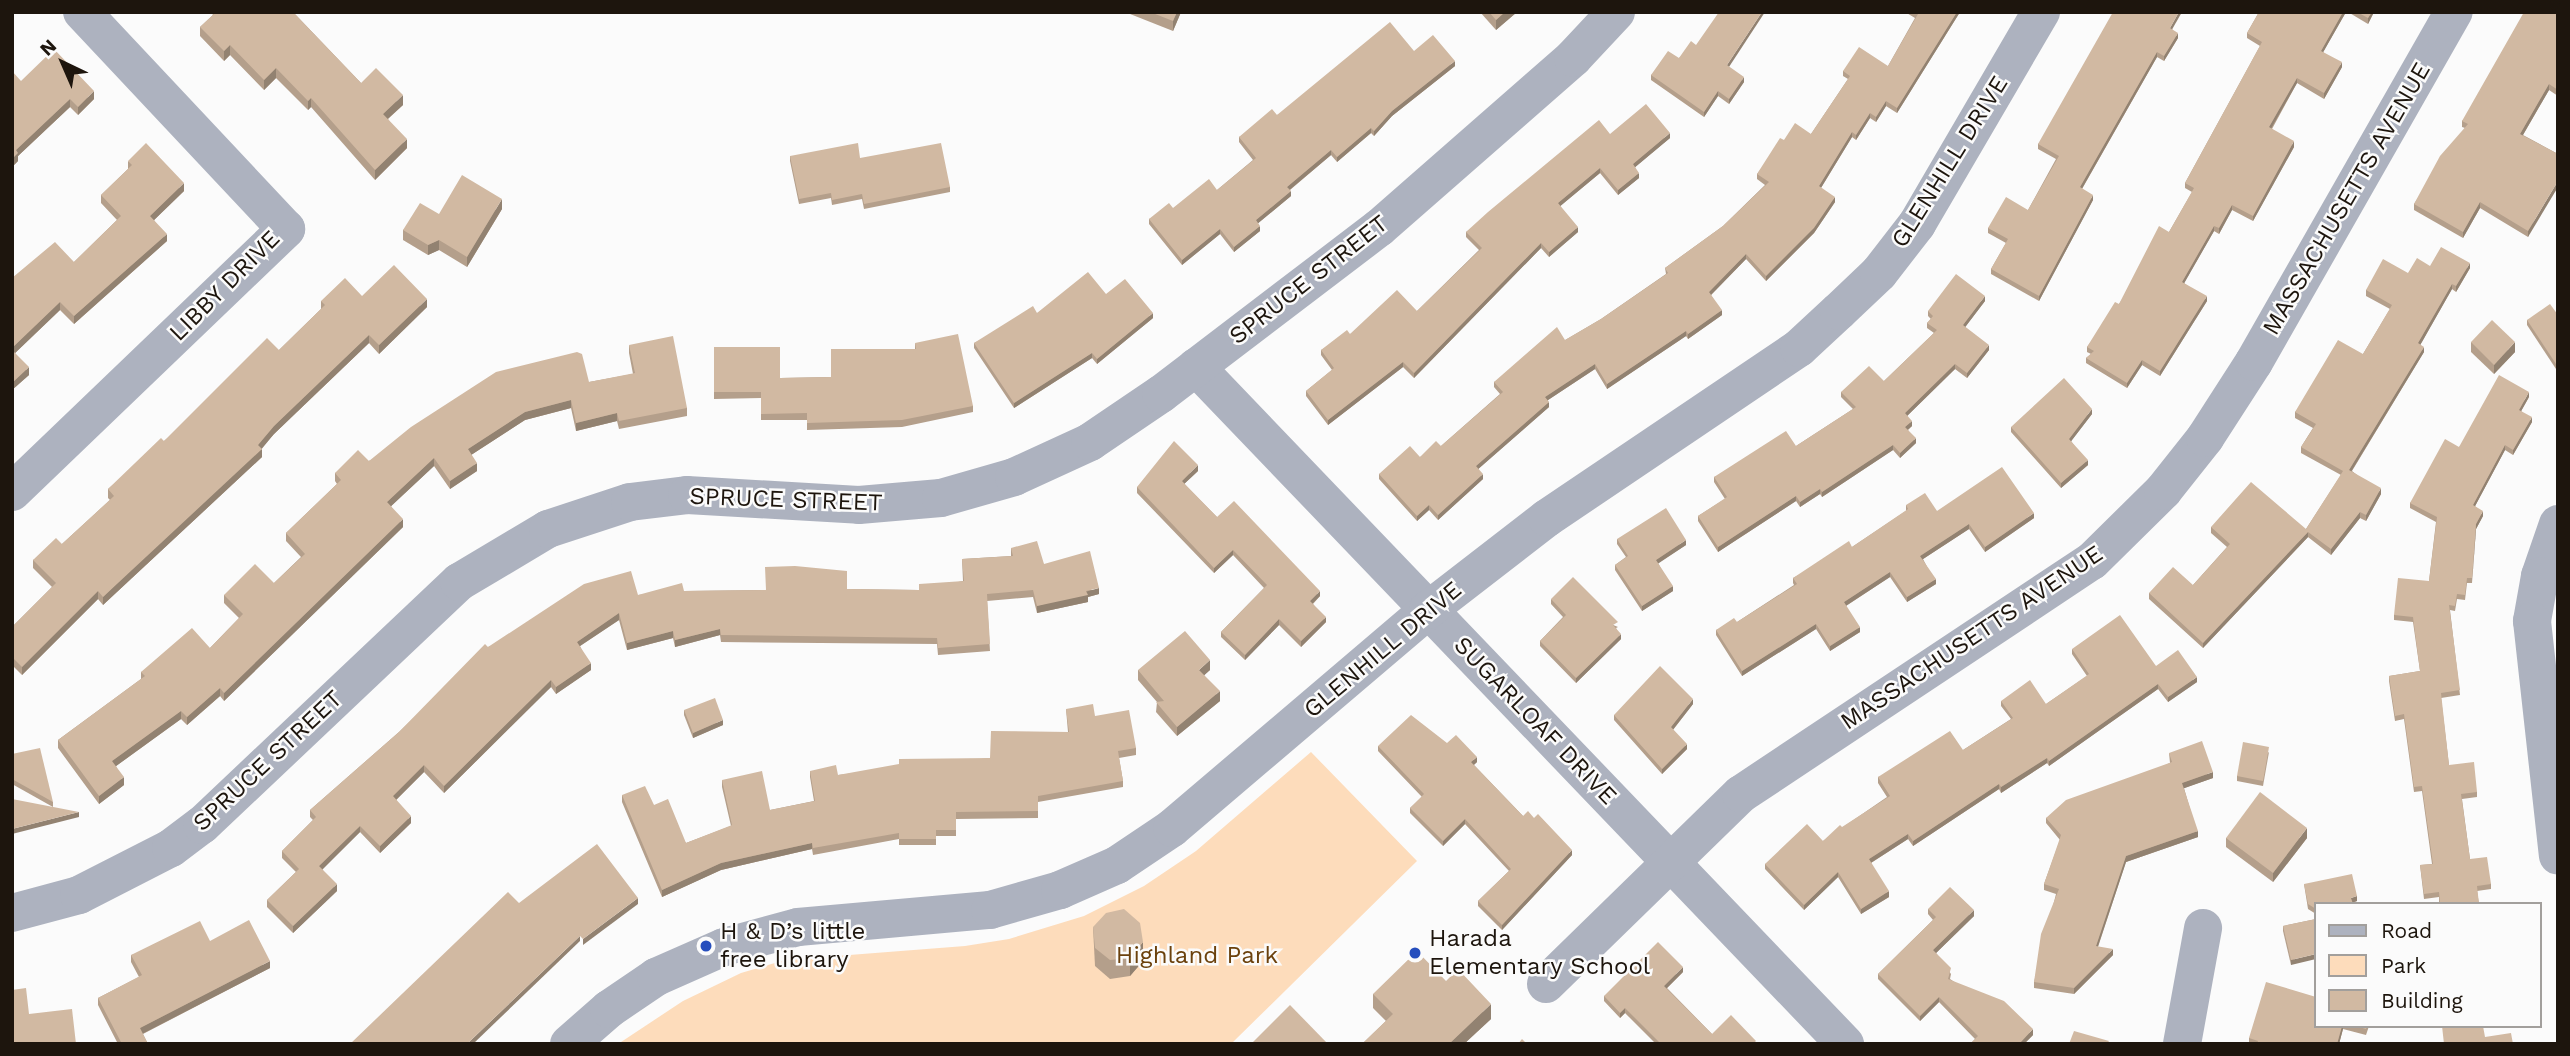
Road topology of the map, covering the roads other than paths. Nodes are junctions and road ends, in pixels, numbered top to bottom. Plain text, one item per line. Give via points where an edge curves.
1 (82, 12) edge
2 (1616, 12) edge
3 (2041, 12) edge
4 (2454, 12) edge
5 (1196, 367) junction
6 (12, 492) edge
7 (2558, 524) edge
8 (1428, 610) junction
9 (2558, 856) edge
10 (1671, 863) junction
11 (12, 913) edge
12 (2203, 928) dead end
13 (1546, 984) dead end
14 (569, 1044) edge
15 (1845, 1044) edge
16 (2182, 1044) edge

1 - 6 street, LIBBY DRIVE via 286,229
2 - 5 street, SPRUCE STREET via 1573,58 1379,228
3 - 8 street, GLENHILL DRIVE via 1917,224 1879,273 1799,348 1547,518
4 - 10 street, MASSACHUSETTS AVENUE via 2254,362 2205,439 2163,491 2092,561 1741,794
5 - 8 street, SUGARLOAF DRIVE
5 - 11 street, SPRUCE STREET via 1118,426 1071,453 1014,477 941,498 859,505 687,495 630,502 548,529 459,582 202,825 171,848 79,895
7 - 9 street via 2540,576 2532,621
8 - 10 street, SUGARLOAF DRIVE
8 - 14 street, GLENHILL DRIVE via 1172,828 1117,865 1060,890 990,909 798,927 724,947 656,977
10 - 13 street, MASSACHUSETTS AVENUE
10 - 15 street, SUGARLOAF DRIVE
12 - 16 street

